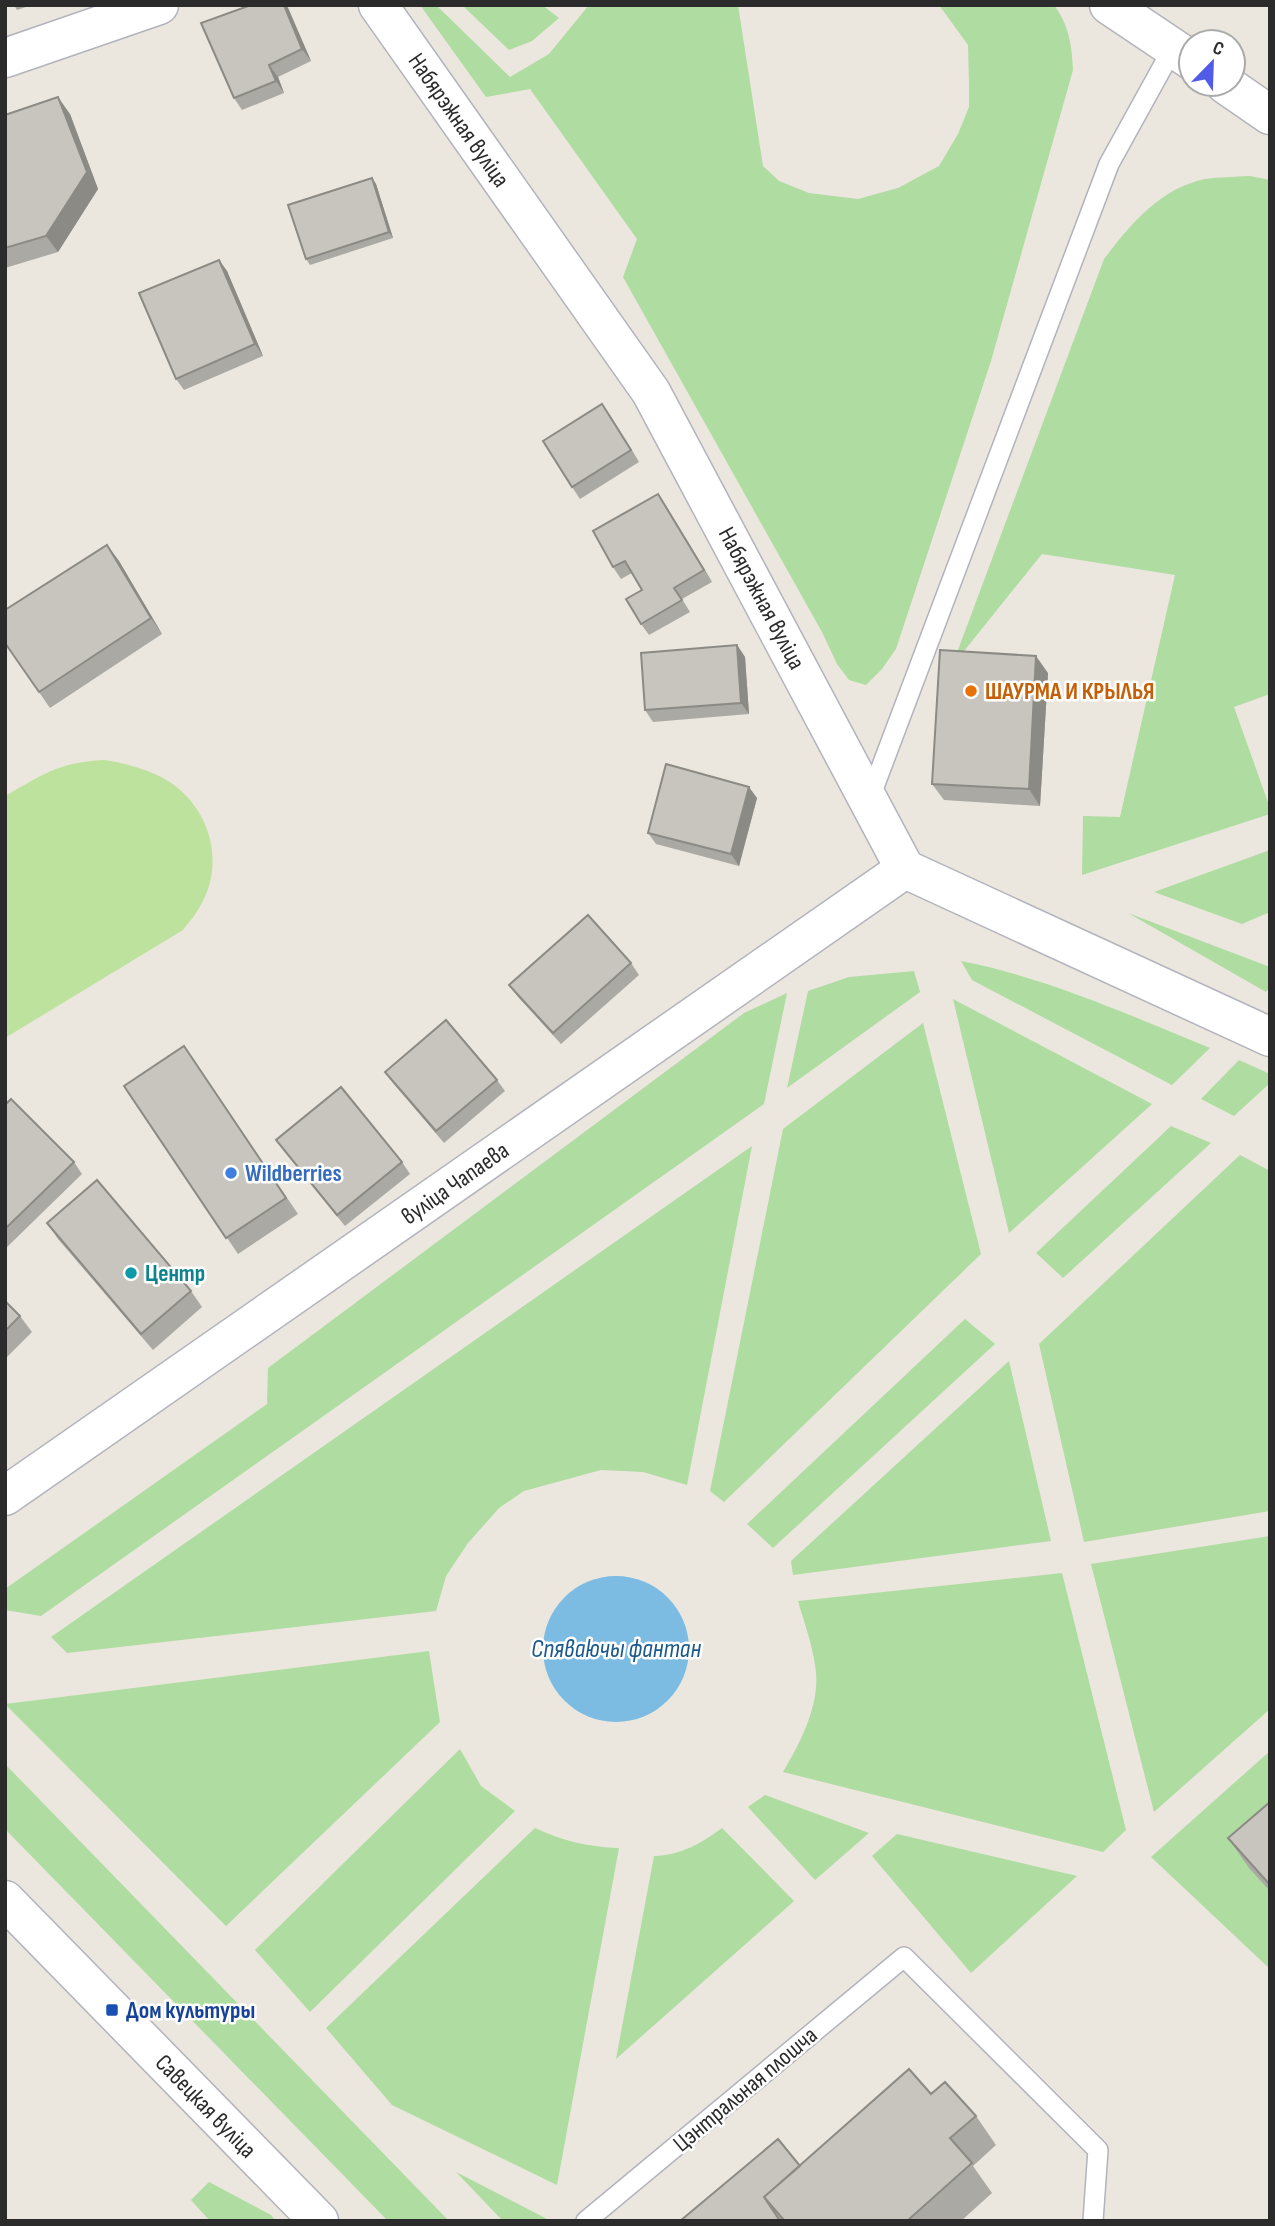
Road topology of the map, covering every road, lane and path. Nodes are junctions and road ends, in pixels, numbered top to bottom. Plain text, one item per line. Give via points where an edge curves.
1 (159, 5) edge
2 (378, 5) edge
3 (1109, 5) edge
4 (1177, 51) edge
5 (5, 58) edge
6 (1177, 62) edge
7 (1245, 98) edge
8 (1270, 115) edge
9 (869, 800) junction
10 (905, 869) junction
11 (1270, 1037) edge
12 (5, 1496) edge
13 (5, 1900) edge
14 (318, 2221) edge
15 (586, 2221) edge
16 (1093, 2221) edge

1 - 5 street
2 - 9 street, Набярэжная вуліца via 651,392
3 - 4 street
6 - 9 lane via 1109,164
7 - 8 street
9 - 10 street, Набярэжная вуліца
10 - 11 street
10 - 12 street, вуліца Чапаева
13 - 14 street, Савецкая вуліца
15 - 16 lane, Цэнтральная плошча via 904,1957 1098,2150

